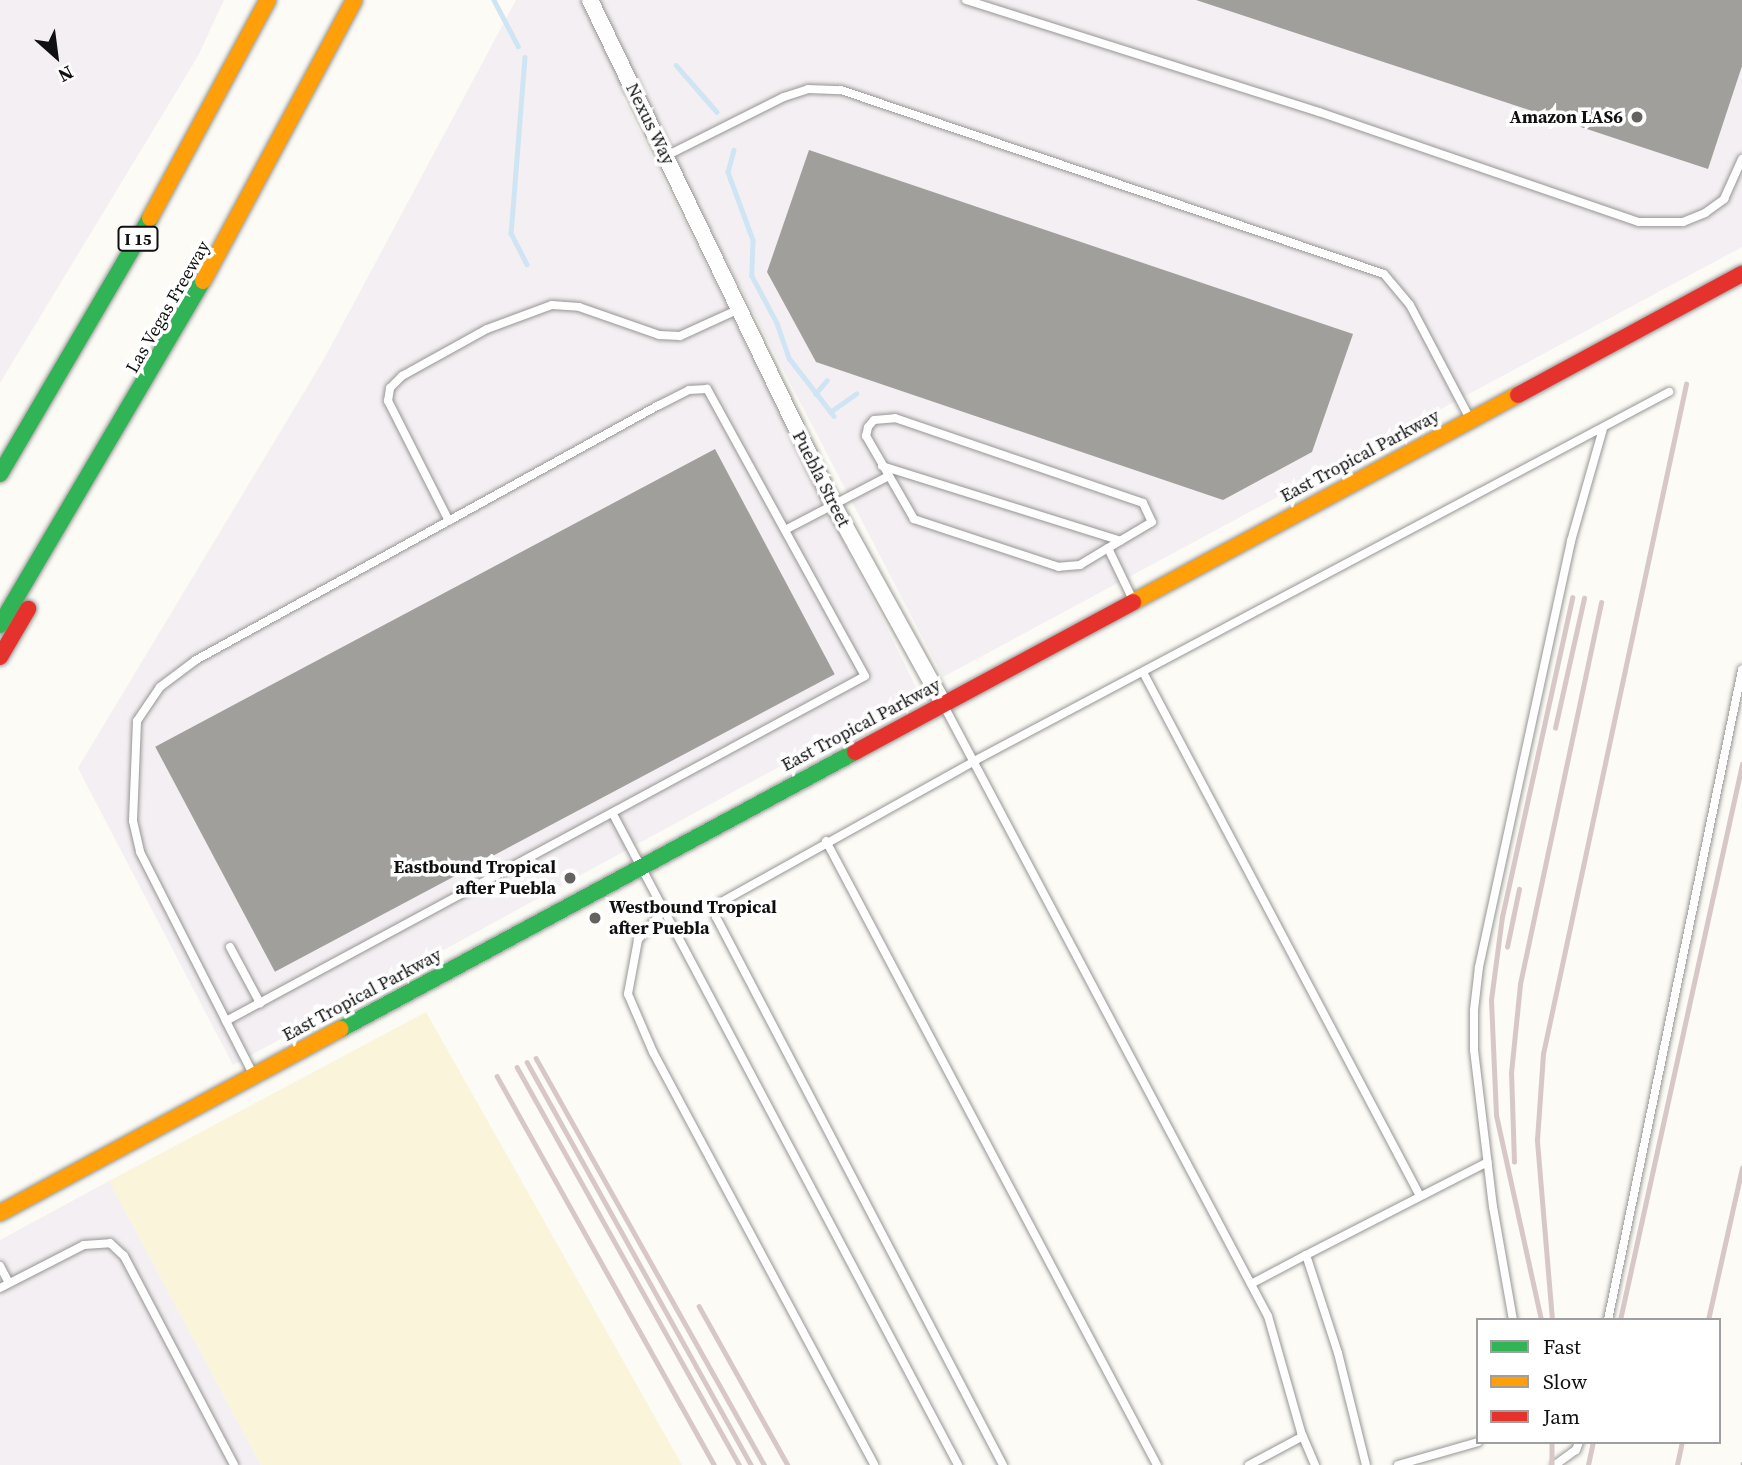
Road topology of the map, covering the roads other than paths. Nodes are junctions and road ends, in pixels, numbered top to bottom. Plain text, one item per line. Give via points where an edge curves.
1 (268, 0) edge
2 (354, 0) edge
3 (590, 0) edge
4 (966, 0) edge
5 (666, 156) junction
6 (1742, 159) edge
7 (708, 250) joint
8 (1742, 274) edge
9 (737, 310) junction
10 (149, 380) junction
11 (1669, 392) dead end
12 (1470, 419) junction
13 (1603, 429) junction
14 (881, 466) junction
15 (0, 474) edge
16 (887, 477) junction
17 (833, 504) junction
18 (449, 521) junction
19 (785, 530) junction
20 (1121, 541) junction
21 (1108, 548) junction
22 (1133, 600) junction
23 (0, 625) edge
24 (0, 657) edge
25 (1742, 670) edge
26 (1144, 674) junction
27 (943, 703) junction
28 (976, 760) junction
29 (614, 816) junction
30 (827, 842) junction
31 (641, 866) junction
32 (664, 910) junction
33 (230, 947) dead end
34 (260, 1003) junction
35 (226, 1021) junction
36 (254, 1076) junction
37 (1488, 1162) junction
38 (1420, 1196) junction
39 (0, 1213) edge
40 (1306, 1255) junction
41 (0, 1266) edge
42 (9, 1283) junction
43 (1251, 1284) junction
44 (0, 1289) edge
45 (1513, 1318) edge
46 (1608, 1318) edge
47 (1303, 1436) junction
48 (1476, 1443) edge
49 (1578, 1444) edge
50 (234, 1465) edge
51 (874, 1465) edge
52 (958, 1465) edge
53 (1003, 1465) edge
54 (1157, 1465) edge
55 (1249, 1465) edge
56 (1315, 1465) edge
57 (1366, 1465) edge
58 (1398, 1465) edge
59 (1555, 1465) edge

1 - 15 main road, I 15 via 144,230
2 - 10 main road, Las Vegas Freeway
3 - 5 street, Nexus Way
4 - 6 lane via 1319,112 1640,222 1682,222 1705,212 1724,199
5 - 7 street, Nexus Way
5 - 12 lane via 784,97 824,87 841,90 1384,274 1410,305
7 - 9 street, Puebla Street
8 - 12 main road, East Tropical Parkway
9 - 17 street, Puebla Street
9 - 18 lane via 680,336 659,335 579,307 552,305 487,329 402,376 390,388 388,401
10 - 23 main road, Las Vegas Freeway
10 - 24 main road
11 - 13 lane
12 - 22 main road, East Tropical Parkway
13 - 26 lane
13 - 37 lane via 1571,541 1479,967 1474,1050
14 - 16 lane
14 - 20 lane
14 - 20 lane via 866,436 868,427 874,420 895,418 1143,503 1152,522
16 - 17 lane
16 - 21 lane via 914,519 1059,567 1080,565
17 - 19 lane
17 - 27 street, Puebla Street
18 - 19 lane via 659,405 689,390 707,389
18 - 35 lane via 196,660 160,687 137,720 133,821 140,852
19 - 29 lane via 865,676
20 - 21 lane
21 - 22 lane
22 - 27 main road, East Tropical Parkway
25 - 46 lane
26 - 28 lane
26 - 38 lane
27 - 28 lane
27 - 31 main road, East Tropical Parkway
28 - 30 lane
28 - 43 lane
29 - 31 lane
29 - 34 lane
30 - 53 lane via 724,897 716,905 716,916
30 - 54 lane
31 - 32 lane
31 - 36 main road, East Tropical Parkway
32 - 51 lane via 638,940 628,994 653,1052
32 - 52 lane
33 - 34 lane
34 - 35 lane
35 - 36 lane
36 - 39 main road, East Tropical Parkway
37 - 38 lane
37 - 45 lane
38 - 40 lane
40 - 43 lane
40 - 57 lane via 1338,1353
41 - 42 lane
42 - 44 lane
42 - 50 lane via 91,1242 110,1243 124,1256
43 - 47 lane via 1268,1316
47 - 55 lane
47 - 56 lane
48 - 58 lane
49 - 59 lane

